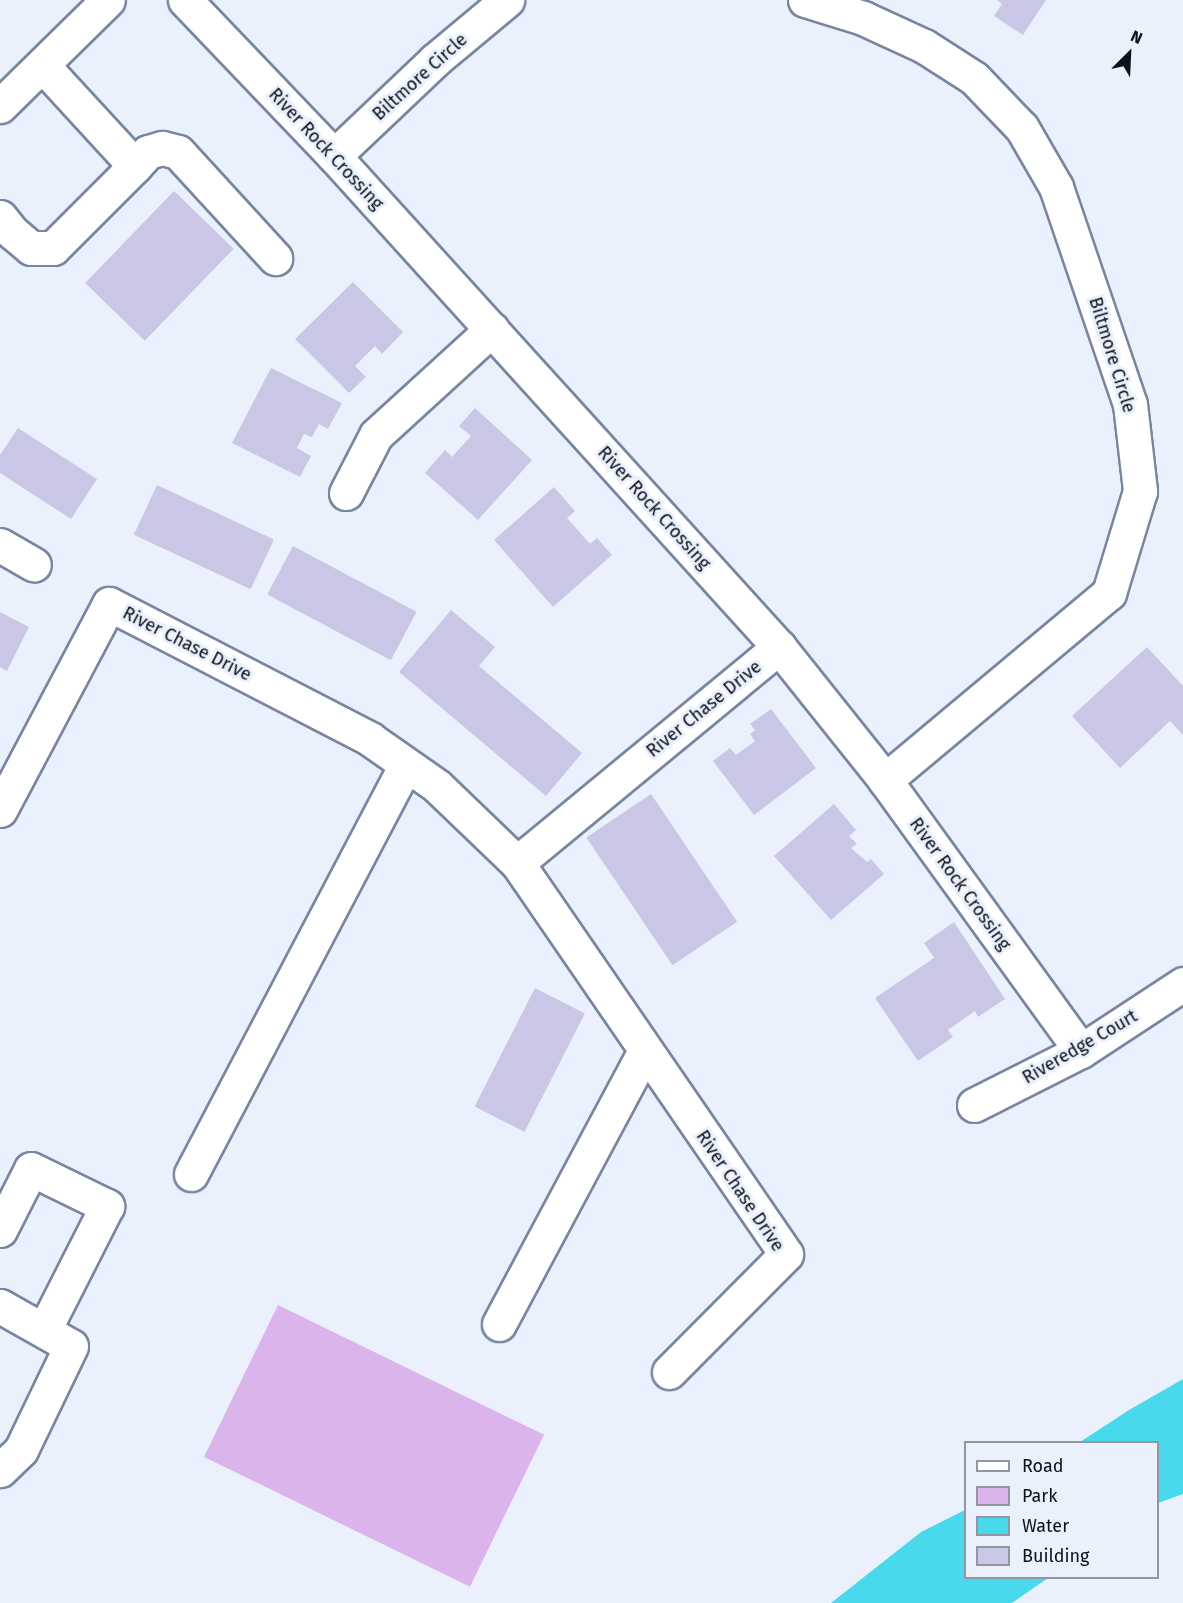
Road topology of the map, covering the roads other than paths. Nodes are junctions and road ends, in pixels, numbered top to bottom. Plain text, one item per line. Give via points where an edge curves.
1 (108, 0) edge
2 (185, 0) edge
3 (507, 0) edge
4 (805, 0) edge
5 (42, 65) junction
6 (0, 106) edge
7 (334, 156) junction
8 (135, 166) junction
9 (0, 217) edge
10 (274, 258) dead end
11 (492, 330) junction
12 (346, 493) dead end
13 (0, 545) edge
14 (34, 565) dead end
15 (779, 647) junction
16 (406, 765) junction
17 (885, 780) junction
18 (0, 810) edge
19 (517, 863) junction
20 (1183, 984) edge
21 (645, 1050) junction
22 (1081, 1051) junction
23 (974, 1105) dead end
24 (191, 1174) dead end
25 (0, 1230) edge
26 (0, 1305) edge
27 (499, 1324) dead end
28 (44, 1330) junction
29 (669, 1372) dead end
30 (0, 1470) edge

1 - 5 street
2 - 7 street, River Rock Crossing
3 - 7 street, Biltmore Circle via 435,60
4 - 17 street, Biltmore Circle via 863,18 924,46 974,78 1022,128 1056,187 1130,404 1140,490 1109,593
5 - 6 street
5 - 8 street
7 - 11 street, River Rock Crossing
8 - 9 street via 53,248 31,248
8 - 10 street via 148,152 162,148 178,152
11 - 12 street via 376,435
11 - 15 street, River Rock Crossing
13 - 14 street
15 - 17 street, River Rock Crossing
15 - 19 street, River Chase Drive
16 - 18 street, River Chase Drive via 370,739 109,604
16 - 19 street, River Chase Drive via 437,786
16 - 24 street
17 - 22 street, River Rock Crossing
19 - 21 street, River Chase Drive
20 - 22 street, Riveredge Court
21 - 27 street
21 - 29 street, River Chase Drive via 786,1254
22 - 23 street, Riveredge Court
25 - 28 street via 31,1169 108,1206
26 - 28 street
28 - 30 street via 71,1346 21,1450

